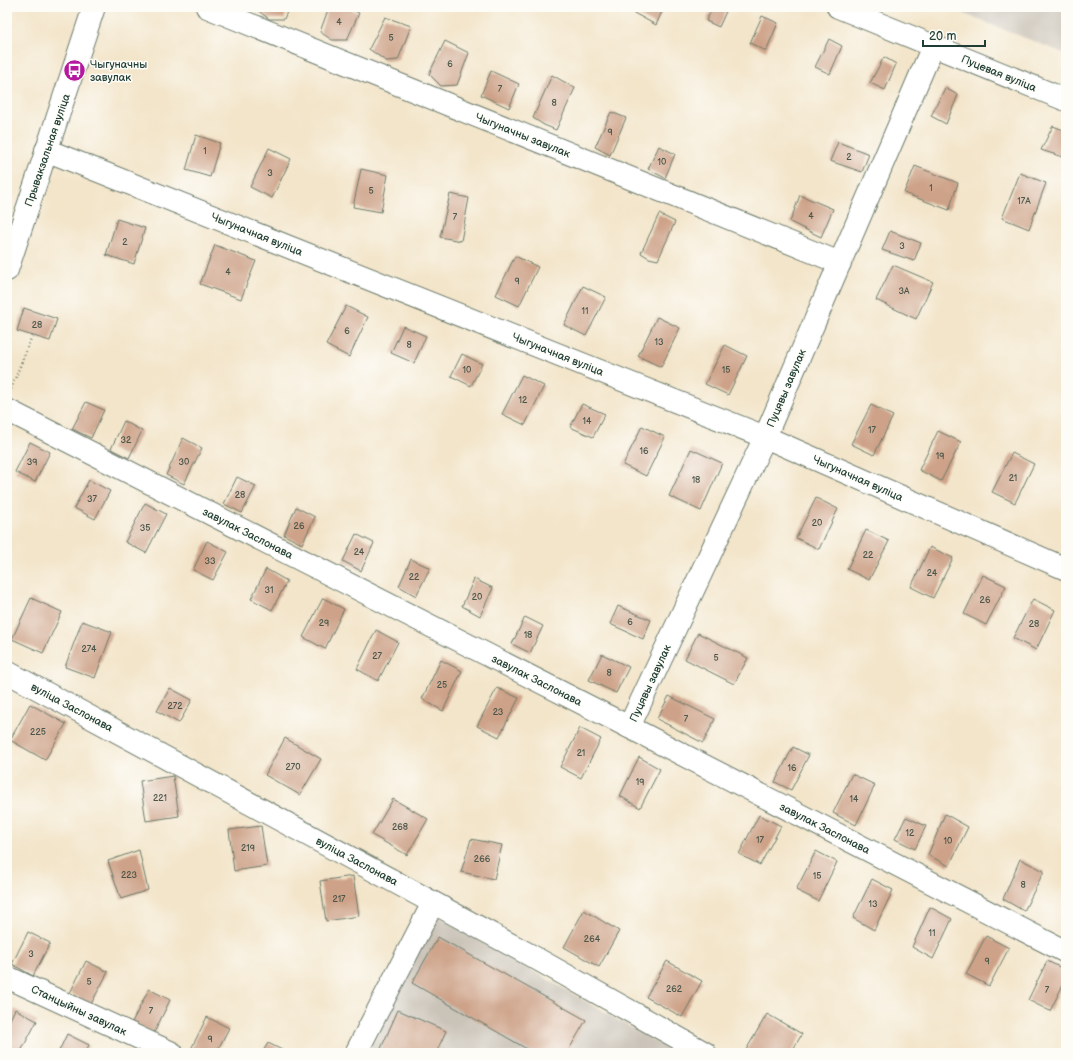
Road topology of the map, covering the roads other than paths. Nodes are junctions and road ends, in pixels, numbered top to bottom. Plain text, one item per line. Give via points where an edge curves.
1 (94, 7) edge
2 (206, 7) edge
3 (841, 8) edge
4 (933, 46) junction
5 (1066, 100) edge
6 (46, 150) junction
7 (840, 263) junction
8 (7, 270) edge
9 (8, 402) edge
10 (765, 437) junction
11 (1066, 569) edge
12 (7, 672) edge
13 (629, 727) junction
14 (433, 902) junction
15 (1066, 952) edge
16 (7, 977) edge
17 (172, 1053) edge
18 (356, 1053) edge
19 (705, 1053) edge

1 - 6 street, Прывакзальная вуліца
2 - 7 street, Чыгуначны завулак
3 - 4 street, Пуцевая вуліца
4 - 5 street, Пуцевая вуліца
4 - 7 street, Пуцявы завулак
6 - 8 street, Прывакзальная вуліца
6 - 10 street, Чыгуначная вуліца
7 - 10 street, Пуцявы завулак
9 - 13 street, завулак Заслонава
10 - 11 street, Чыгуначная вуліца
10 - 13 street, Пуцявы завулак
12 - 14 street, вуліца Заслонава
13 - 15 street, завулак Заслонава
14 - 18 street
14 - 19 street, вуліца Заслонава
16 - 17 street, Станцыйны завулак

